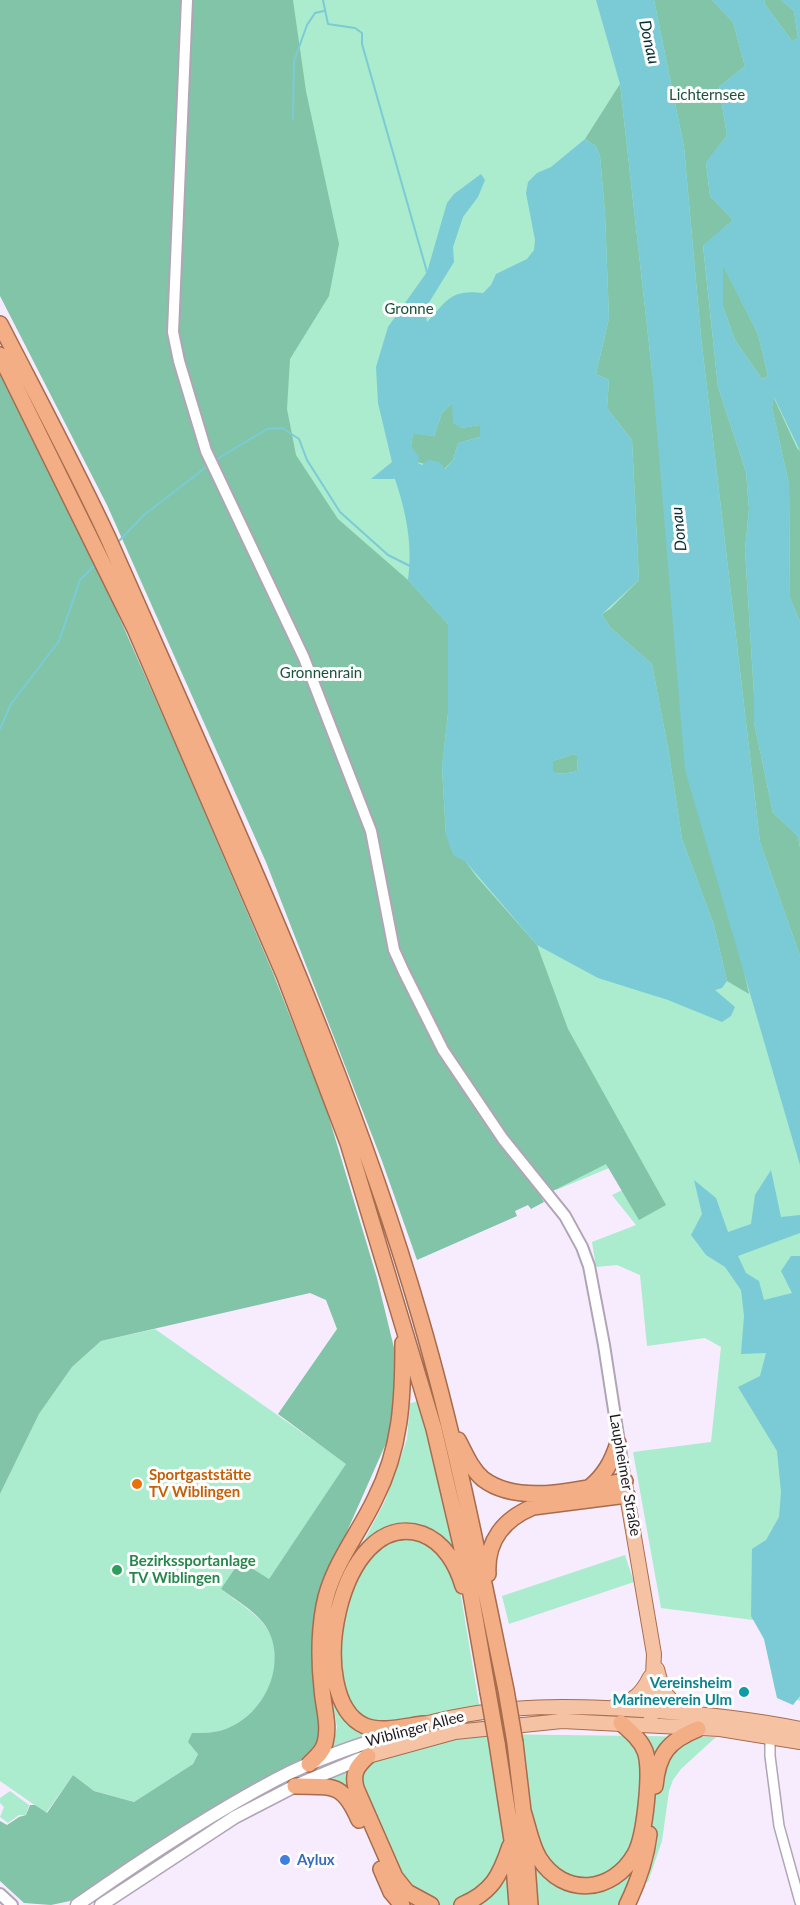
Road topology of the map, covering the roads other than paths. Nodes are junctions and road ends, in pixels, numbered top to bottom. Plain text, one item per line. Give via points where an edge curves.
1 (188, 0) edge
2 (0, 324) edge
3 (0, 355) edge
4 (80, 498) junction
5 (90, 520) junction
6 (403, 1325) junction
7 (444, 1410) junction
8 (618, 1443) junction
9 (590, 1487) junction
10 (626, 1488) junction
11 (488, 1604) junction
12 (478, 1625) junction
13 (654, 1654) junction
14 (652, 1672) junction
15 (600, 1707) junction
16 (652, 1711) junction
17 (621, 1723) junction
18 (424, 1724) junction
19 (701, 1724) junction
20 (651, 1725) junction
21 (771, 1730) junction
22 (797, 1735) edge
23 (368, 1756) junction
24 (309, 1764) junction
25 (295, 1786) junction
26 (523, 1811) junction
27 (512, 1840) junction
28 (0, 1894) edge
29 (0, 1900) edge
30 (800, 1902) edge
31 (3, 1905) edge
32 (12, 1905) edge
33 (77, 1905) edge
34 (101, 1905) edge
35 (402, 1905) edge
36 (431, 1905) edge
37 (462, 1905) edge
38 (517, 1905) edge
39 (530, 1905) edge
40 (627, 1905) edge

1 - 8 street, Laupheimer Straße via 173,332 178,361 215,471 304,658 349,771 371,831 394,950 442,1050 503,1139 573,1229 589,1266
2 - 4 highway
3 - 4 highway
4 - 5 highway
5 - 6 highway via 95,549 135,629 298,1010 348,1143
5 - 7 highway via 108,539 311,1005 396,1241
6 - 12 highway via 434,1429
6 - 24 highway via 399,1431 384,1480 330,1583 320,1645 327,1732 322,1750
7 - 9 highway via 468,1460 483,1479 494,1485 526,1495
7 - 11 highway
8 - 9 highway via 607,1470
8 - 10 street, Laupheimer Straße
9 - 10 highway
10 - 11 highway via 533,1507 507,1522 491,1545
10 - 13 main road, Laupheimer Straße
11 - 26 highway, bridge via 515,1743
12 - 18 highway via 449,1554 429,1537 413,1531 397,1532 377,1540 362,1555 337,1617 334,1664 339,1695 352,1716 367,1727
12 - 27 highway, bridge
13 - 14 main road, Laupheimer Straße
13 - 19 main road via 665,1694
14 - 15 main road via 636,1697
14 - 16 main road, Laupheimer Straße
15 - 16 main road, Wiblinger Allee
15 - 18 main road, Wiblinger Allee via 534,1707 453,1716
16 - 19 main road, Wiblinger Allee
16 - 20 main road, Laupheimer Straße
17 - 20 main road, Wiblinger Allee
17 - 23 main road, Wiblinger Allee via 562,1721 455,1732
17 - 26 highway via 641,1744 647,1764 641,1840 624,1869 598,1885 584,1887 562,1881 538,1857
18 - 24 main road, Wiblinger Allee
19 - 20 main road, Wiblinger Allee
19 - 21 main road, Wiblinger Allee
19 - 21 main road
19 - 40 highway via 675,1740 659,1763 646,1856
21 - 22 main road
21 - 30 street via 770,1756 779,1826
23 - 25 main road, Wiblinger Allee
23 - 36 highway via 356,1768 356,1788 395,1877 407,1892
24 - 33 main road, Wiblinger Allee via 231,1805
25 - 34 main road, Wiblinger Allee via 235,1818
25 - 35 highway via 326,1785 345,1795 391,1892
26 - 39 highway
27 - 37 highway via 494,1882 480,1896
27 - 38 highway
28 - 32 street
29 - 31 street

